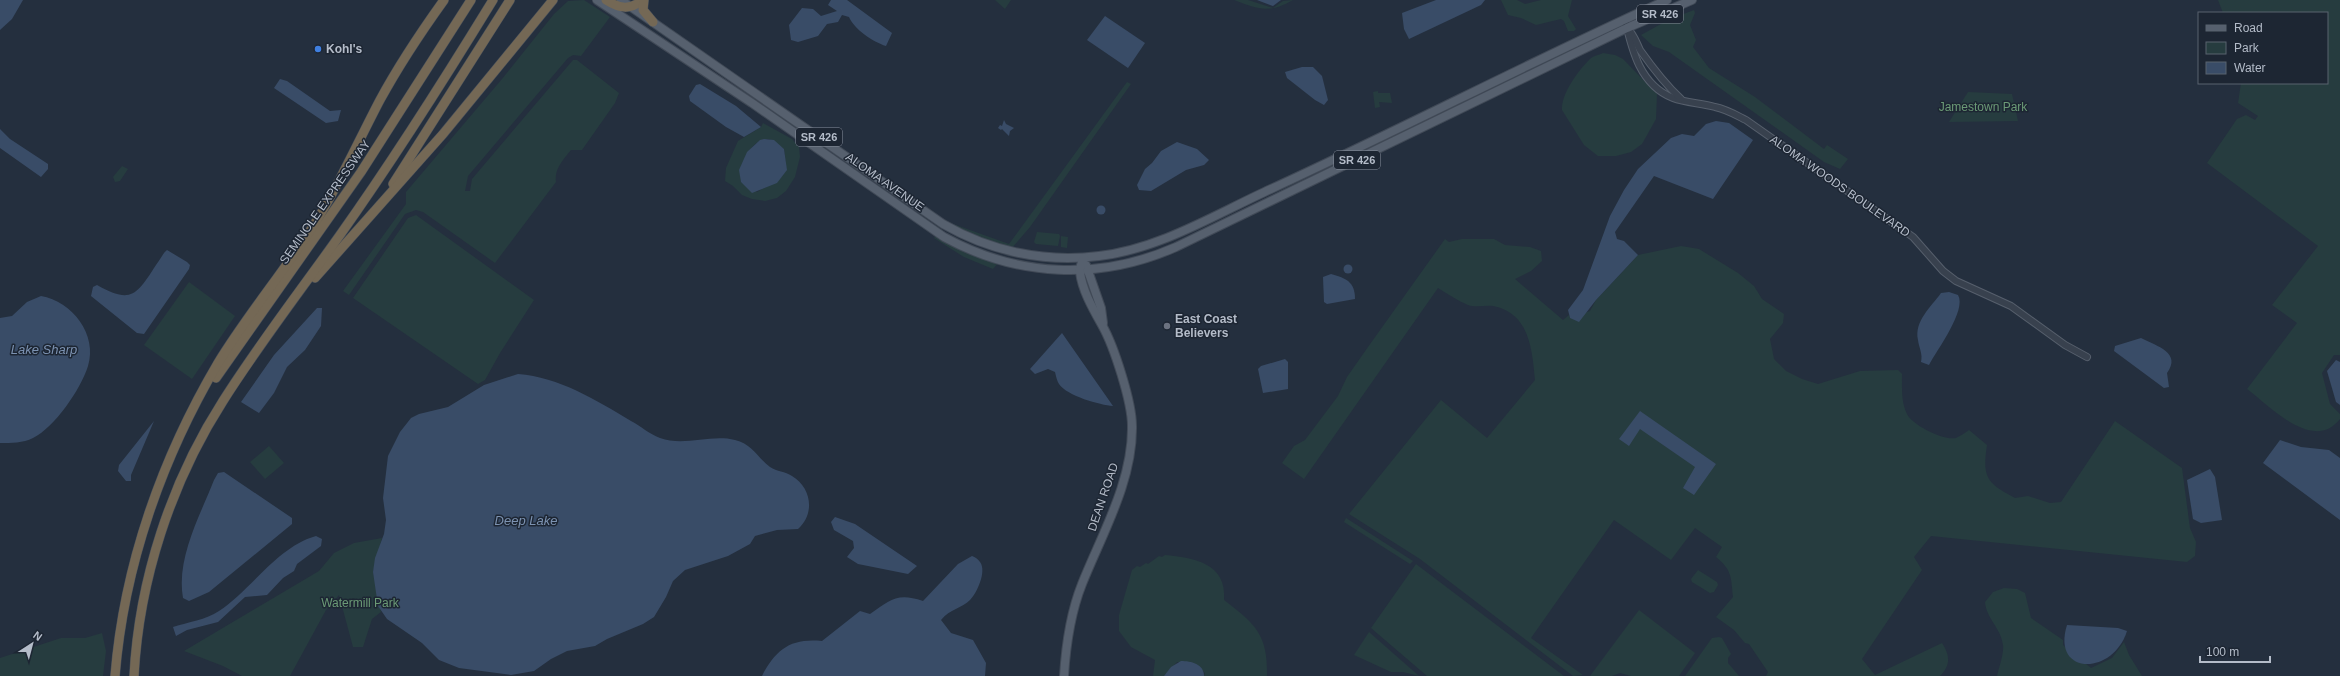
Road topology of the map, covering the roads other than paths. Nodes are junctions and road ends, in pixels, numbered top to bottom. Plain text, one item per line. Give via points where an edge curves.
1 (444, 0) edge
2 (471, 0) edge
3 (493, 0) edge
4 (510, 0) edge
5 (553, 0) edge
6 (597, 0) edge
7 (606, 0) edge
8 (621, 0) edge
9 (644, 0) edge
10 (1667, 0) edge
11 (1692, 0) edge
12 (632, 7) junction
13 (1625, 20) junction
14 (653, 22) junction
15 (1627, 28) junction
16 (693, 65) junction
17 (761, 97) junction
18 (1681, 99) junction
19 (806, 141) junction
20 (825, 141) junction
21 (1243, 201) junction
22 (377, 208) junction
23 (914, 216) junction
24 (938, 221) junction
25 (1229, 221) junction
26 (930, 227) junction
27 (954, 230) junction
28 (1084, 258) junction
29 (1083, 270) junction
30 (287, 309) junction
31 (2087, 357) dead end
32 (191, 414) junction
33 (115, 676) edge
34 (134, 676) edge
35 (1064, 676) edge

1 - 32 highway via 423,29 380,100 319,216 219,362
2 - 32 highway, SEMINOLE EXPRESSWAY via 361,172
3 - 30 highway via 393,158
4 - 22 highway
5 - 22 highway via 447,129
6 - 16 main road, ALOMA AVENUE / SR 426
7 - 12 highway via 617,6
8 - 12 main road, ALOMA AVENUE / SR 426
9 - 12 highway
9 - 14 highway via 643,10
10 - 13 main road, SR 426
11 - 15 main road, SR 426
12 - 14 main road, ALOMA AVENUE / SR 426
13 - 15 street, ALOMA WOODS BOULEVARD
13 - 21 main road, SR 426
14 - 17 main road, ALOMA AVENUE / SR 426
15 - 18 street, ALOMA WOODS BOULEVARD via 1633,33 1641,50 1665,83
15 - 18 street, ALOMA WOODS BOULEVARD via 1636,62 1643,74 1657,88 1674,98
15 - 25 main road, SR 426
16 - 17 main road via 704,65 752,95
16 - 19 main road, ALOMA AVENUE / SR 426
17 - 20 main road, ALOMA AVENUE / SR 426
18 - 31 street, ALOMA WOODS BOULEVARD via 1724,109 1746,120 1913,237 1943,271 1956,281 2011,306 2065,345
19 - 20 main road
19 - 23 main road, ALOMA AVENUE / SR 426
20 - 24 main road, ALOMA AVENUE / SR 426
21 - 25 main road via 1234,210
21 - 28 main road, SR 426 via 1144,246
22 - 30 highway
23 - 24 main road
23 - 26 main road, ALOMA AVENUE / SR 426
24 - 27 main road, ALOMA AVENUE / SR 426
25 - 29 main road, SR 426 via 1155,256 1122,265
26 - 27 main road
26 - 29 main road, ALOMA AVENUE / SR 426 via 966,248 1002,262 1041,269
27 - 28 main road, ALOMA AVENUE / SR 426 via 984,244 1015,253
28 - 29 main road
29 - 35 main road, DEAN ROAD via 1094,311 1103,326 1127,394 1132,425 1132,448 1125,476 1070,620
30 - 34 highway via 222,402 190,460 162,529 145,595
32 - 33 highway via 153,500 135,558 122,614

